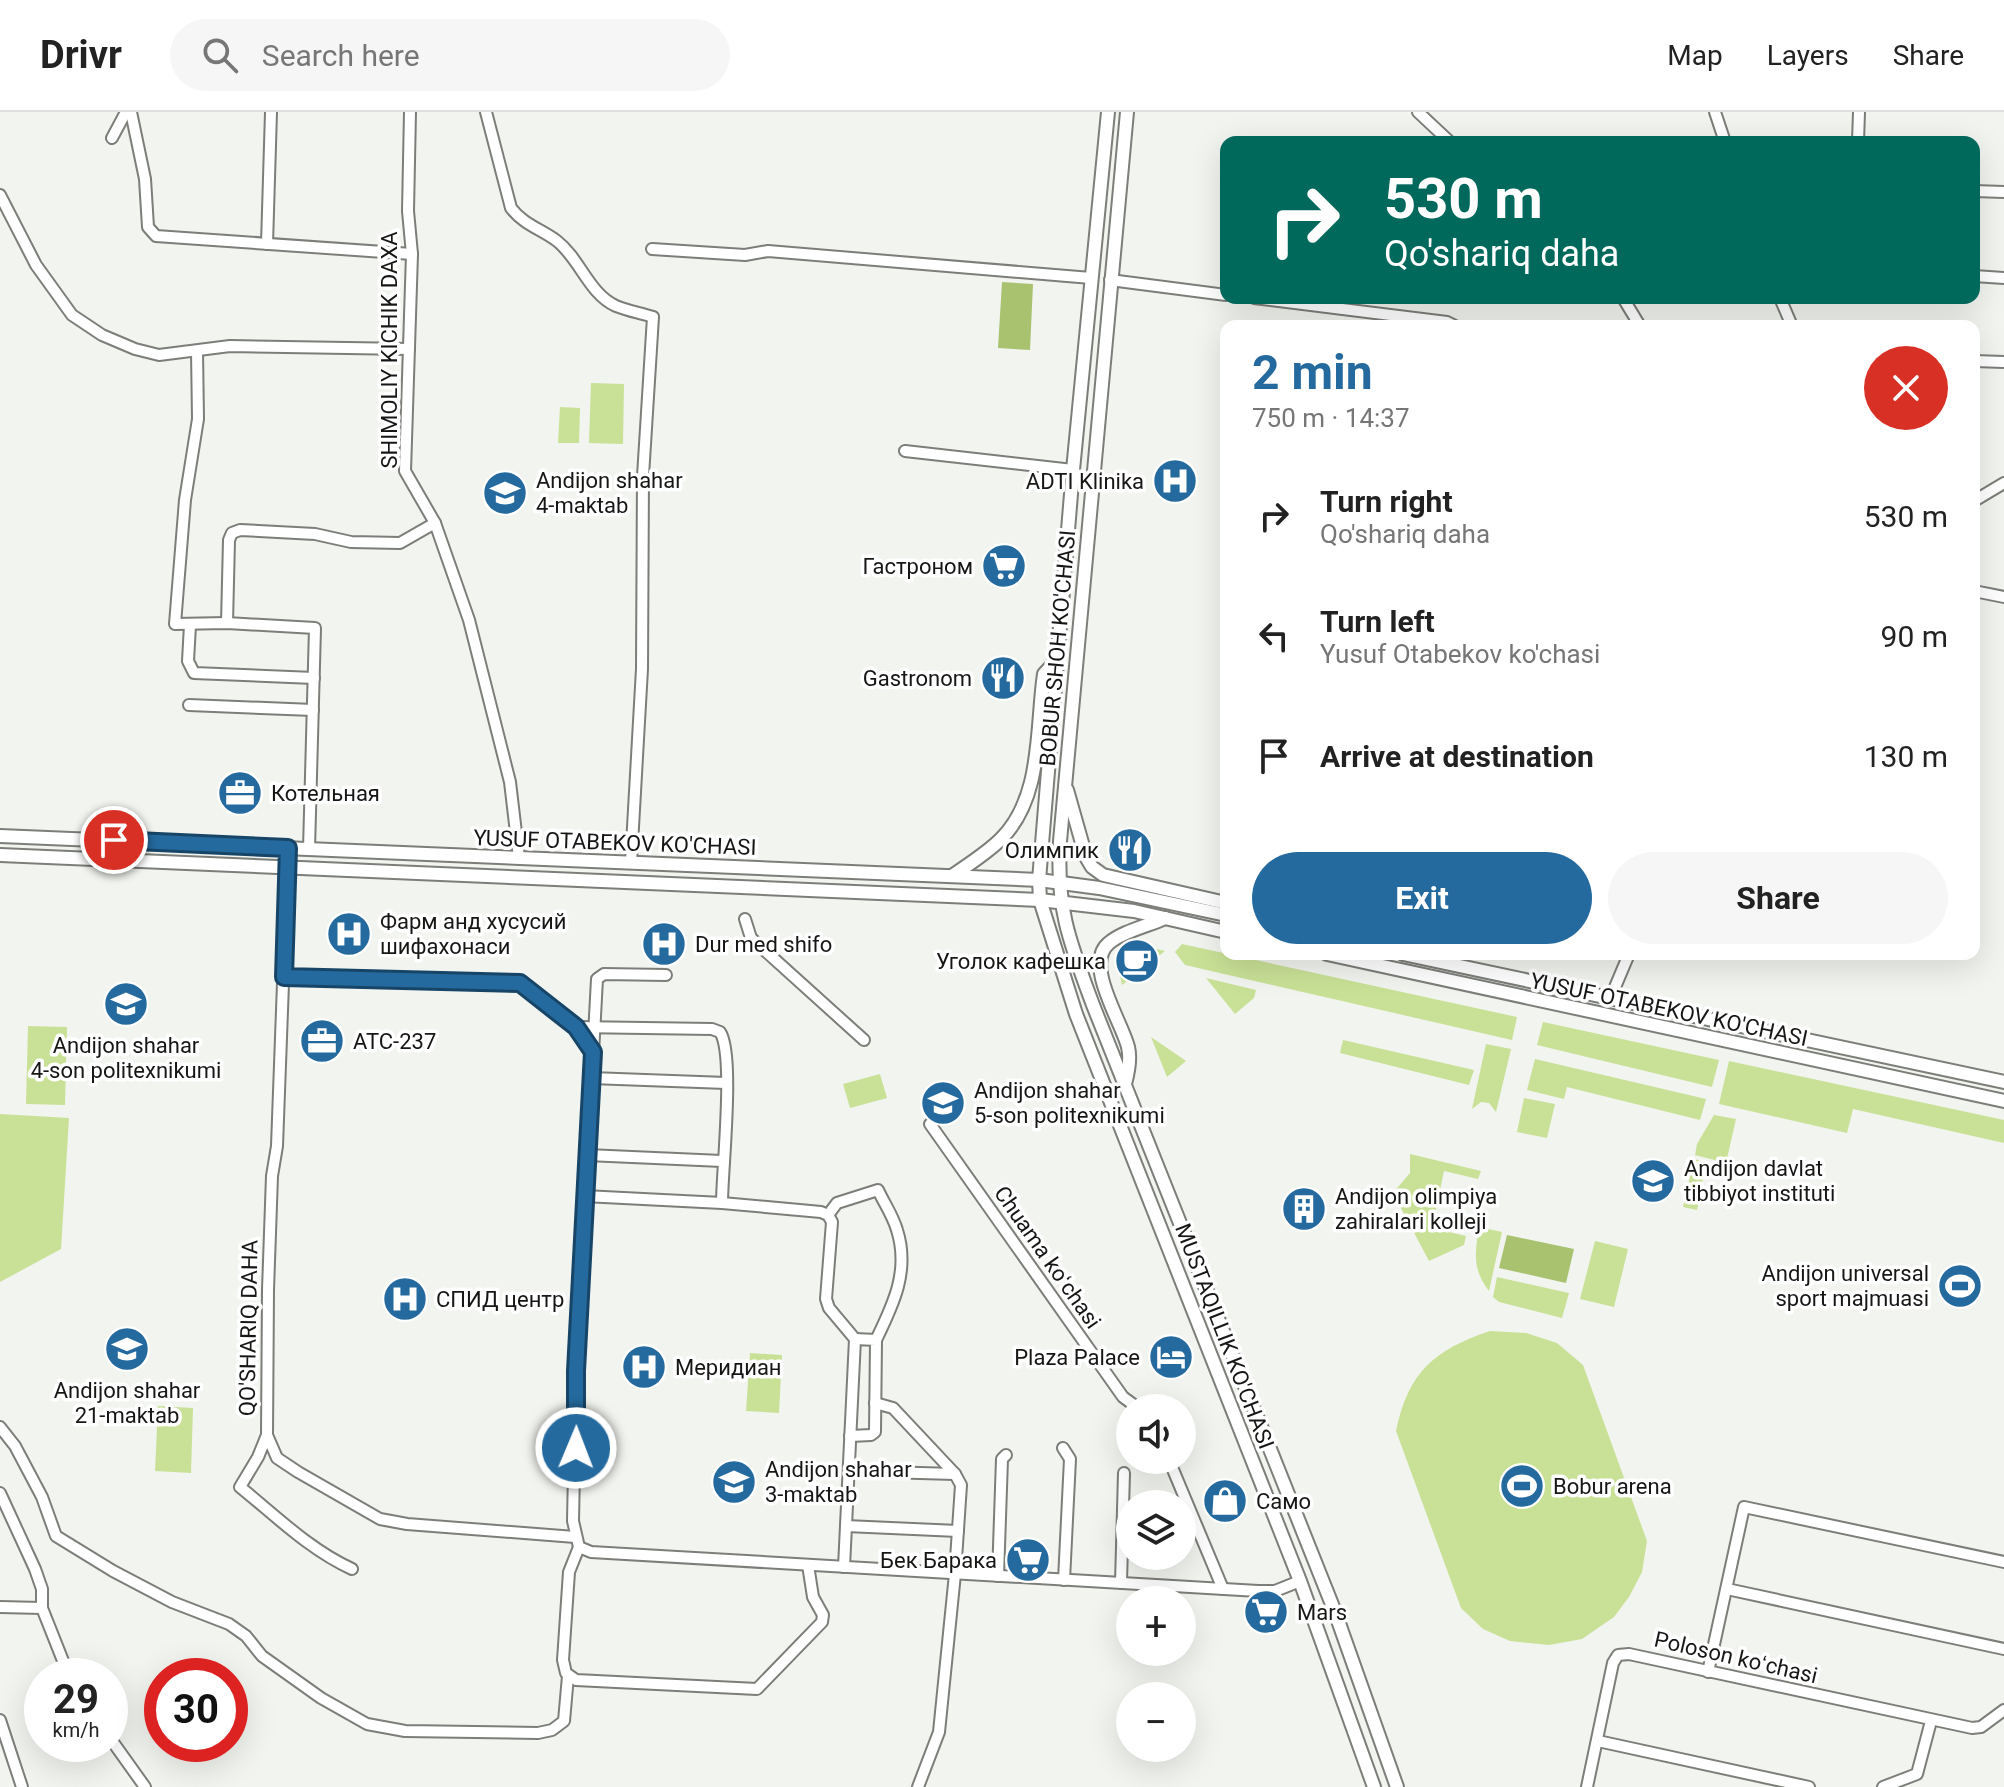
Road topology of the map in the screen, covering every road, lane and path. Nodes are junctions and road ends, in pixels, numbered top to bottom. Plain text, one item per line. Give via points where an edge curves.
1 (128, 112) edge
2 (271, 112) edge
3 (410, 112) edge
4 (486, 112) edge
5 (1418, 112) edge
6 (1715, 112) edge
7 (1859, 112) edge
8 (1107, 116) edge
9 (1127, 117) edge
10 (1444, 136) edge
11 (1723, 136) edge
12 (1858, 136) edge
13 (112, 138) dead end
14 (1980, 191) edge
15 (2004, 192) edge
16 (0, 195) edge
17 (267, 244) junction
18 (652, 249) dead end
19 (412, 254) junction
20 (1980, 276) edge
21 (1091, 278) junction
22 (2004, 278) edge
23 (1110, 280) junction
24 (1220, 294) edge
25 (1302, 304) edge
26 (1431, 320) edge
27 (409, 349) junction
28 (197, 351) junction
29 (1980, 361) edge
30 (2004, 362) edge
31 (905, 451) dead end
32 (1073, 470) junction
33 (2004, 483) edge
34 (1980, 497) edge
35 (435, 523) junction
36 (1980, 592) edge
37 (2004, 597) edge
38 (227, 623) junction
39 (190, 625) junction
40 (1056, 661) junction
41 (314, 678) junction
42 (189, 705) dead end
43 (313, 710) junction
44 (1065, 786) junction
45 (0, 836) edge
46 (288, 848) junction
47 (309, 849) junction
48 (0, 855) edge
49 (519, 858) junction
50 (631, 862) junction
51 (287, 868) junction
52 (952, 876) junction
53 (1039, 880) junction
54 (1059, 881) junction
55 (1040, 900) junction
56 (1060, 901) junction
57 (1220, 902) edge
58 (1220, 914) edge
59 (1165, 918) junction
60 (745, 919) dead end
61 (1220, 931) edge
62 (1355, 960) edge
63 (1431, 960) edge
64 (1626, 960) edge
65 (666, 975) dead end
66 (284, 977) junction
67 (1610, 999) junction
68 (596, 1026) junction
69 (576, 1027) junction
70 (864, 1040) dead end
71 (593, 1052) junction
72 (591, 1078) junction
73 (2004, 1082) edge
74 (726, 1083) junction
75 (1125, 1084) junction
76 (2004, 1101) edge
77 (930, 1124) dead end
78 (587, 1155) junction
79 (722, 1161) junction
80 (584, 1196) junction
81 (722, 1203) junction
82 (828, 1215) junction
83 (855, 1339) junction
84 (876, 1340) junction
85 (1121, 1394) edge
86 (875, 1403) junction
87 (0, 1427) edge
88 (267, 1435) junction
89 (850, 1436) junction
90 (1063, 1448) dead end
91 (1006, 1455) dead end
92 (849, 1471) junction
93 (955, 1474) junction
94 (1124, 1474) edge
95 (1175, 1474) edge
96 (0, 1493) edge
97 (846, 1526) junction
98 (958, 1531) junction
99 (577, 1542) junction
100 (2004, 1562) edge
101 (808, 1565) junction
102 (844, 1567) junction
103 (352, 1569) dead end
104 (955, 1574) junction
105 (998, 1576) junction
106 (1064, 1580) junction
107 (1300, 1581) junction
108 (1121, 1583) junction
109 (1223, 1589) junction
110 (1727, 1589) junction
111 (0, 1607) edge
112 (42, 1608) junction
113 (2004, 1649) edge
114 (62, 1658) edge
115 (1708, 1672) junction
116 (568, 1676) junction
117 (2004, 1712) edge
118 (0, 1720) edge
119 (1931, 1721) junction
120 (1377, 1733) junction
121 (1356, 1741) junction
122 (1598, 1741) junction
123 (127, 1762) edge
124 (1756, 1774) junction
125 (22, 1787) edge
126 (145, 1787) edge
127 (918, 1787) edge
128 (1374, 1787) edge
129 (1397, 1787) edge
130 (1587, 1787) edge
131 (1753, 1787) edge
132 (1809, 1787) edge
133 (1883, 1787) edge

1 - 13 street
1 - 17 street via 145,179 148,227 156,236
2 - 17 street
3 - 19 street, SHIMOLIY KICHIK DAXA
4 - 50 street via 511,208 519,218 557,241 614,306 653,317
5 - 10 street
6 - 11 street
7 - 12 street
8 - 9 main road
8 - 21 main road, BOBUR SHOH KO'CHASI
9 - 23 main road, BOBUR SHOH KO'CHASI
14 - 15 street
16 - 28 street via 36,265 72,315 102,335 148,353
17 - 19 street
18 - 21 street via 745,255 768,251
19 - 27 street, SHIMOLIY KICHIK DAXA
20 - 22 street
21 - 32 main road, BOBUR SHOH KO'CHASI
23 - 24 street
23 - 44 main road, BOBUR SHOH KO'CHASI
25 - 26 street
27 - 28 street via 230,346
27 - 35 street, SHIMOLIY KICHIK DAXA via 405,471
28 - 39 street via 198,419 182,525 175,624
29 - 30 street
31 - 32 street
32 - 40 main road, BOBUR SHOH KO'CHASI
33 - 34 street
35 - 38 street via 400,543 232,533
35 - 49 street, SHIMOLIY KICHIK DAXA via 487,689 510,782
36 - 37 street
38 - 39 street
38 - 41 street via 315,628
39 - 41 street via 188,661 194,673
40 - 52 main road via 1044,674 1032,778 1023,805 1002,838
40 - 53 main road, BOBUR SHOH KO'CHASI
41 - 43 street
42 - 43 street
43 - 47 street
44 - 54 main road, BOBUR SHOH KO'CHASI
44 - 57 main road via 1092,867 1103,875
45 - 46 main road, YUSUF OTABEKOV KO'CHASI
46 - 47 main road, YUSUF OTABEKOV KO'CHASI
46 - 51 street, QO'SHARIQ DAHA
47 - 49 main road, YUSUF OTABEKOV KO'CHASI
48 - 51 main road, YUSUF OTABEKOV KO'CHASI
49 - 50 main road, YUSUF OTABEKOV KO'CHASI
50 - 52 main road, YUSUF OTABEKOV KO'CHASI
51 - 55 main road, YUSUF OTABEKOV KO'CHASI
51 - 66 street, QO'SHARIQ DAHA
52 - 53 main road, YUSUF OTABEKOV KO'CHASI
53 - 54 main road, YUSUF OTABEKOV KO'CHASI
53 - 55 main road, BOBUR SHOH KO'CHASI
54 - 56 main road, BOBUR SHOH KO'CHASI
54 - 58 main road, YUSUF OTABEKOV KO'CHASI
55 - 56 main road, YUSUF OTABEKOV KO'CHASI
55 - 107 main road, MUSTAQILLIK KO'CHASI via 1076,1014
56 - 59 main road, YUSUF OTABEKOV KO'CHASI
56 - 75 main road, MUSTAQILLIK KO'CHASI via 1069,940
59 - 61 main road, YUSUF OTABEKOV KO'CHASI
59 - 75 main road via 1111,941 1101,954 1103,981 1128,1048
60 - 70 street via 751,938
62 - 76 main road, YUSUF OTABEKOV KO'CHASI
63 - 67 main road, YUSUF OTABEKOV KO'CHASI
64 - 67 street
65 - 68 street via 599,975
66 - 69 street via 520,983
66 - 88 street, QO'SHARIQ DAHA via 272,1176
67 - 73 main road, YUSUF OTABEKOV KO'CHASI
68 - 69 street
68 - 71 street
68 - 74 street via 720,1032 726,1046
69 - 71 street
71 - 72 street
72 - 74 street
72 - 78 street
74 - 79 street
75 - 120 main road, MUSTAQILLIK KO'CHASI via 1329,1598
77 - 85 street, Chuama koʻchasi
78 - 79 street
78 - 80 street
79 - 81 street
80 - 81 street
80 - 99 street via 576,1371
81 - 82 street
82 - 83 street via 832,1222 826,1299
82 - 84 street via 837,1203 878,1190 897,1231 899,1292
83 - 84 street
83 - 89 street
84 - 86 street
86 - 89 street via 875,1432
86 - 93 street via 893,1408
87 - 116 street via 29,1471 56,1536 172,1602 229,1624 295,1682 367,1724 405,1731 552,1730 564,1721
88 - 99 street, QO'SHARIQ DAHA via 277,1458 380,1519
88 - 103 street via 240,1487 322,1553
89 - 92 street
90 - 106 street via 1070,1459
91 - 105 street
92 - 93 street
92 - 97 street
93 - 98 street via 961,1485
94 - 108 street
95 - 109 street
96 - 112 street via 35,1569
97 - 98 street
97 - 102 street
98 - 104 street
99 - 101 street, QO'SHARIQ DAHA via 591,1552
99 - 116 street via 569,1572 563,1660
100 - 110 street via 1744,1507
101 - 102 street, QO'SHARIQ DAHA
101 - 116 street via 822,1622 757,1689
102 - 104 street, QO'SHARIQ DAHA
104 - 105 street, QO'SHARIQ DAHA
104 - 127 street via 939,1732
105 - 106 street, QO'SHARIQ DAHA
106 - 108 street, QO'SHARIQ DAHA
107 - 109 street, QO'SHARIQ DAHA via 1275,1591
107 - 121 main road, MUSTAQILLIK KO'CHASI
108 - 109 street, QO'SHARIQ DAHA
110 - 113 street
110 - 115 street
111 - 112 street
112 - 114 street
115 - 119 street, Poloson koʻchasi
115 - 122 street, Poloson koʻchasi via 1618,1655
117 - 119 street, Poloson koʻchasi via 1981,1727
118 - 125 street
119 - 133 street via 1917,1774
120 - 121 main road
120 - 129 main road, MUSTAQILLIK KO'CHASI
121 - 128 main road, MUSTAQILLIK KO'CHASI
122 - 124 street
122 - 130 street, Poloson koʻchasi
123 - 126 street
124 - 131 street
124 - 132 street

